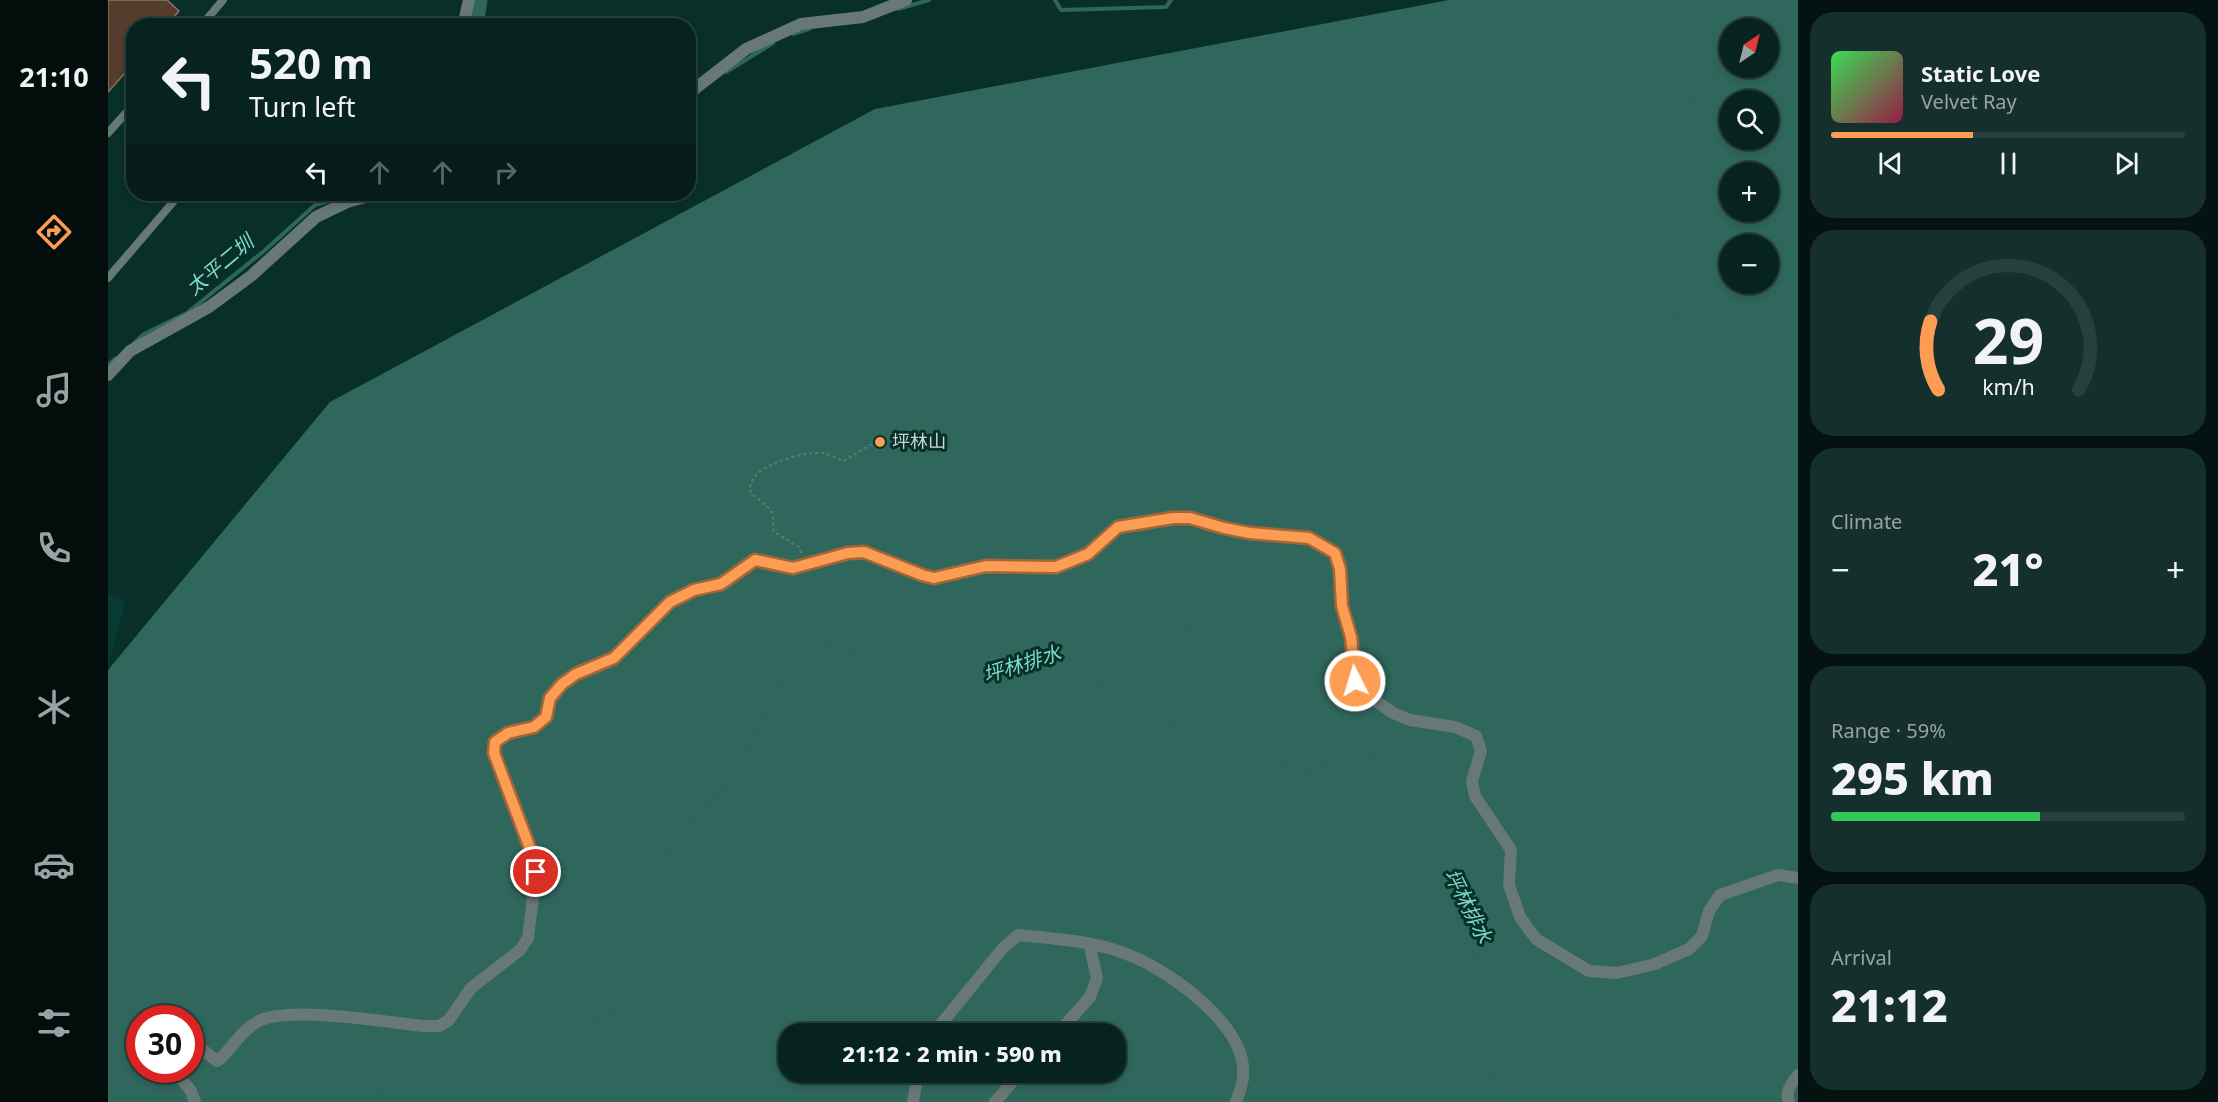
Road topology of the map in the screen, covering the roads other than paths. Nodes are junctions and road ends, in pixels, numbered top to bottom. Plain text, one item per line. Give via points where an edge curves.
1 (223, 0) edge
2 (469, 0) edge
3 (906, 0) edge
4 (208, 18) edge
5 (465, 18) edge
6 (696, 88) edge
7 (126, 113) edge
8 (108, 133) edge
9 (174, 201) edge
10 (351, 201) edge
11 (108, 278) edge
12 (108, 375) edge
13 (1798, 878) edge
14 (1089, 943) junction
15 (942, 1023) edge
16 (1067, 1023) edge
17 (204, 1051) edge
18 (1798, 1076) edge
19 (185, 1083) edge
20 (916, 1083) edge
21 (1011, 1083) edge
22 (195, 1102) edge
23 (913, 1102) edge
24 (995, 1102) edge
25 (1236, 1102) edge
26 (1789, 1102) edge

1 - 4 lane
2 - 5 street
3 - 6 street via 863,17 801,24 746,49
7 - 8 lane
9 - 11 lane
10 - 12 street via 316,217 251,276 208,307 130,351
13 - 17 street via 1778,876 1720,895 1709,911 1702,936 1689,949 1655,964 1617,973 1589,971 1536,939 1520,917 1509,885 1511,850 1475,795 1472,780 1481,752 1476,736 1455,727 1393,714 1355,681 1335,553 1309,538 1250,533 1190,518 1173,518 1118,527 1088,554 1056,567 986,566 934,578 864,552 793,568 755,560 721,584 694,590 670,602 614,658 562,684 550,698 546,717 534,727 508,733 495,742 494,753 534,859 528,938 520,950 471,988 449,1020 440,1026 423,1026 271,1015 243,1032 217,1061
14 - 15 street via 1018,935
14 - 16 street via 1097,978 1090,997
14 - 25 street via 1134,957 1192,991 1227,1028 1241,1055 1244,1075
18 - 26 street via 1789,1087
19 - 22 street
20 - 23 street
21 - 24 street

